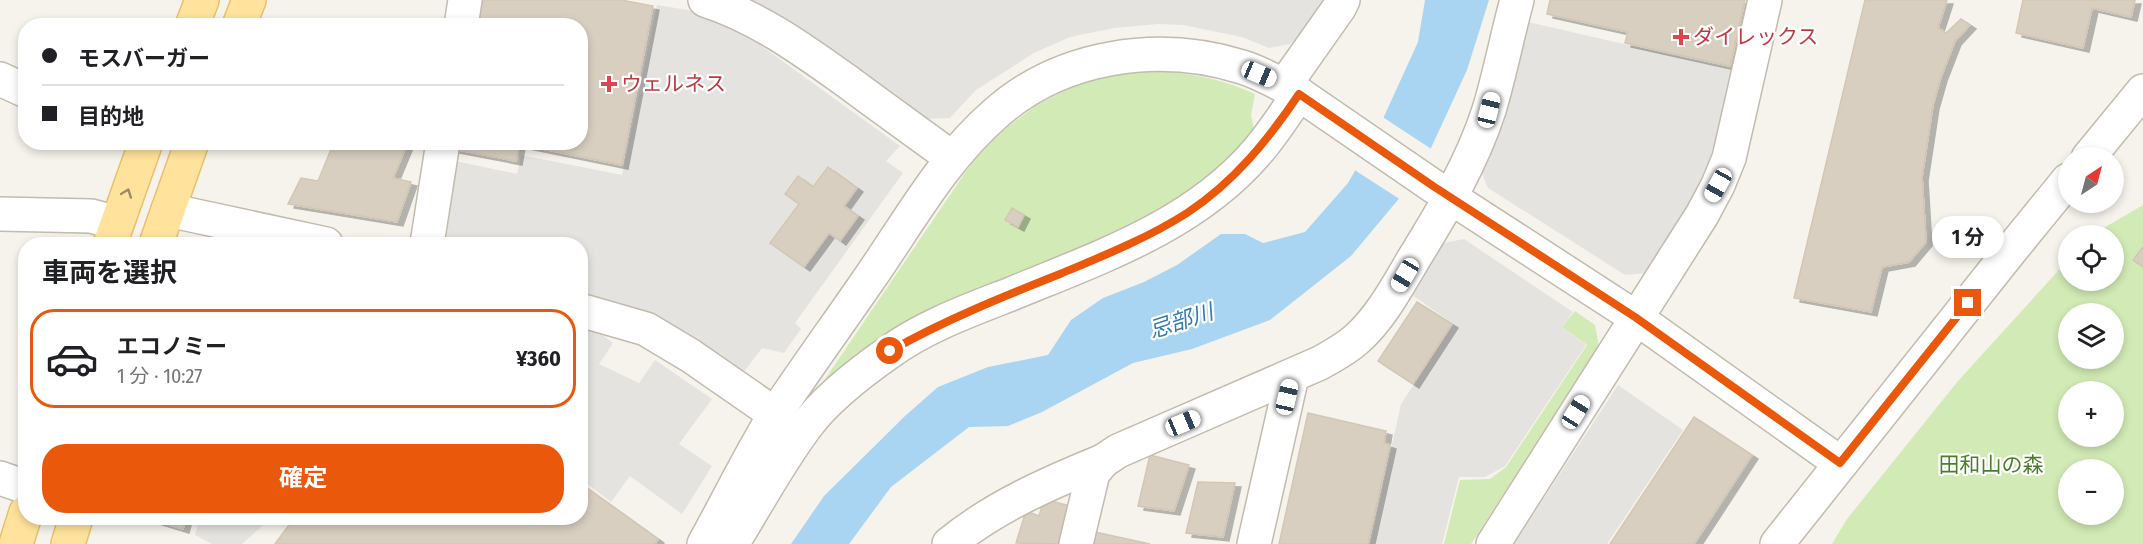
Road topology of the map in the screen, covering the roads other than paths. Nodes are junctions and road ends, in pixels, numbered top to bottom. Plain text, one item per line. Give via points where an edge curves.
1 (202, 0) edge
2 (249, 0) edge
3 (465, 0) edge
4 (705, 0) edge
5 (1343, 0) edge
6 (1517, 0) edge
7 (1765, 0) edge
8 (195, 18) edge
9 (242, 18) edge
10 (462, 18) edge
11 (0, 80) edge
12 (18, 88) edge
13 (2143, 91) edge
14 (1294, 92) junction
15 (2097, 147) edge
16 (144, 150) edge
17 (189, 150) edge
18 (442, 150) edge
19 (952, 158) junction
20 (1441, 192) junction
21 (2058, 192) edge
22 (168, 210) junction
23 (0, 214) edge
24 (113, 234) edge
25 (158, 237) edge
26 (293, 237) edge
27 (428, 237) edge
28 (588, 312) edge
29 (1635, 317) junction
30 (1292, 376) junction
31 (776, 414) junction
32 (1103, 461) junction
33 (1840, 463) junction
34 (0, 478) edge
35 (18, 484) edge
36 (22, 525) edge
37 (74, 525) edge
38 (16, 544) edge
39 (69, 544) edge
40 (704, 544) edge
41 (732, 544) edge
42 (949, 544) edge
43 (1076, 544) edge
44 (1254, 544) edge
45 (1493, 544) edge
46 (1777, 544) edge

1 - 8 main road
2 - 9 main road
3 - 10 street
4 - 19 street via 768,27
5 - 14 street
6 - 20 street via 1489,110 1470,158
7 - 29 street via 1729,158 1718,185
11 - 12 street
13 - 15 street
14 - 19 street via 1242,67 1198,58 1156,54 1118,57 1071,68 1032,87 995,114
14 - 20 street
14 - 41 street via 1256,154 1188,213 1123,248 926,331 890,351 854,379 808,423
24 -> 16 main road
17 - 22 main road
18 - 27 street
19 - 31 street
20 - 29 street
20 - 30 street via 1434,225 1395,292 1358,338 1337,354
21 - 33 street
22 - 25 main road
22 - 26 street
23 - 24 street via 91,216
28 - 31 street via 646,329
29 - 33 street
29 - 45 street
30 - 32 street
30 - 44 street
31 - 40 street
32 - 42 street via 987,516
32 - 43 street via 1093,473
33 - 46 street
34 - 35 street
36 - 38 main road
37 - 39 main road

